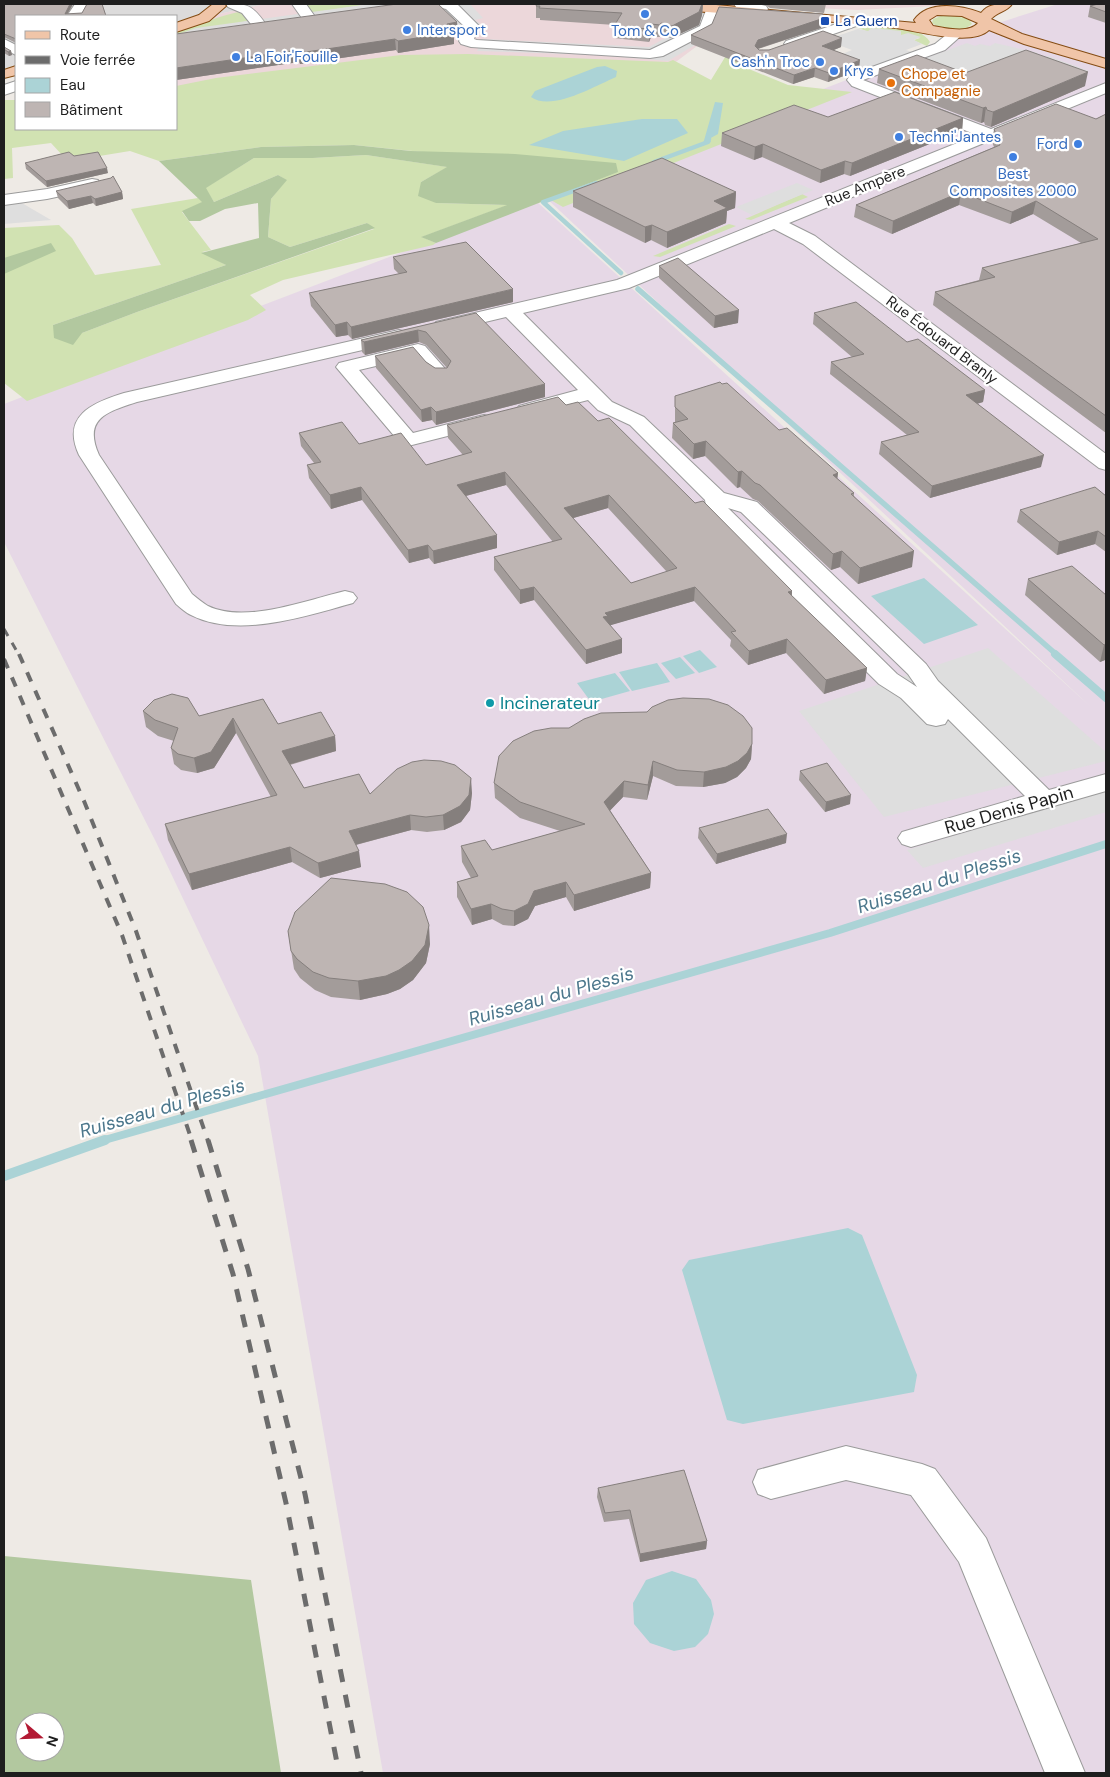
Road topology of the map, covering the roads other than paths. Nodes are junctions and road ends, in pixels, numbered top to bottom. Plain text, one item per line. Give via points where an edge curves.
1 (82, 4) edge
2 (208, 4) edge
3 (234, 4) edge
4 (299, 4) edge
5 (443, 4) edge
6 (657, 4) edge
7 (990, 4) edge
8 (1005, 4) edge
9 (723, 6) edge
10 (762, 9) joint
11 (949, 11) junction
12 (930, 13) junction
13 (75, 15) edge
14 (292, 21) edge
15 (857, 21) junction
16 (984, 22) junction
17 (178, 23) edge
18 (276, 24) edge
19 (260, 26) junction
20 (178, 27) edge
21 (242, 29) edge
22 (931, 30) junction
23 (960, 34) junction
24 (195, 35) edge
25 (178, 38) edge
26 (4, 43) edge
27 (943, 44) junction
28 (781, 48) edge
29 (15, 49) edge
30 (1074, 54) junction
31 (1106, 64) edge
32 (1106, 88) edge
33 (992, 134) junction
34 (106, 180) edge
35 (4, 200) edge
36 (775, 223) junction
37 (510, 310) junction
38 (440, 375) edge
39 (592, 393) junction
40 (1106, 464) edge
41 (344, 598) dead end
42 (1106, 782) edge
43 (1035, 802) junction
44 (911, 838) dead end
45 (771, 1482) dead end
46 (1065, 1773) edge

1 - 13 street
2 - 3 main road
2 - 17 main road via 190,19
2 - 20 main road via 204,18
3 - 19 street via 247,10
4 - 14 street via 314,18
5 - 9 street via 450,5 472,26 466,40 476,44 650,54 706,28
6 - 9 main road
7 - 11 main road
8 - 16 main road via 990,11
9 - 10 street
9 - 15 main road
10 - 12 main road via 875,16
11 - 12 main road
11 - 16 main road via 973,15
12 - 22 main road via 920,20
15 - 22 main road
15 - 28 street
16 - 23 main road via 978,31
16 - 30 main road via 1016,37
18 - 19 street
19 - 21 street
22 - 23 main road
22 - 27 street
23 - 27 street
23 - 30 main road via 995,37
24 - 25 street
26 - 29 street
27 - 33 street via 914,59 875,69 855,80
30 - 31 main road
32 - 33 street, Rue Ampère
33 - 36 street, Rue Ampère
34 - 35 street
36 - 37 street, Rue Ampère via 623,284
36 - 40 street, Rue Édouard Branly via 808,240
37 - 39 street
37 - 41 street, Rue Ampère via 131,397 100,409 90,418 81,436 83,446 192,608 224,617 264,617
38 - 39 street via 418,350 346,367 408,440
39 - 43 street via 605,406 638,421 716,498 718,511 888,679 910,693
42 - 43 street, Rue Denis Papin
43 - 44 street, Rue Denis Papin
45 - 46 street via 846,1463 922,1481 973,1551

